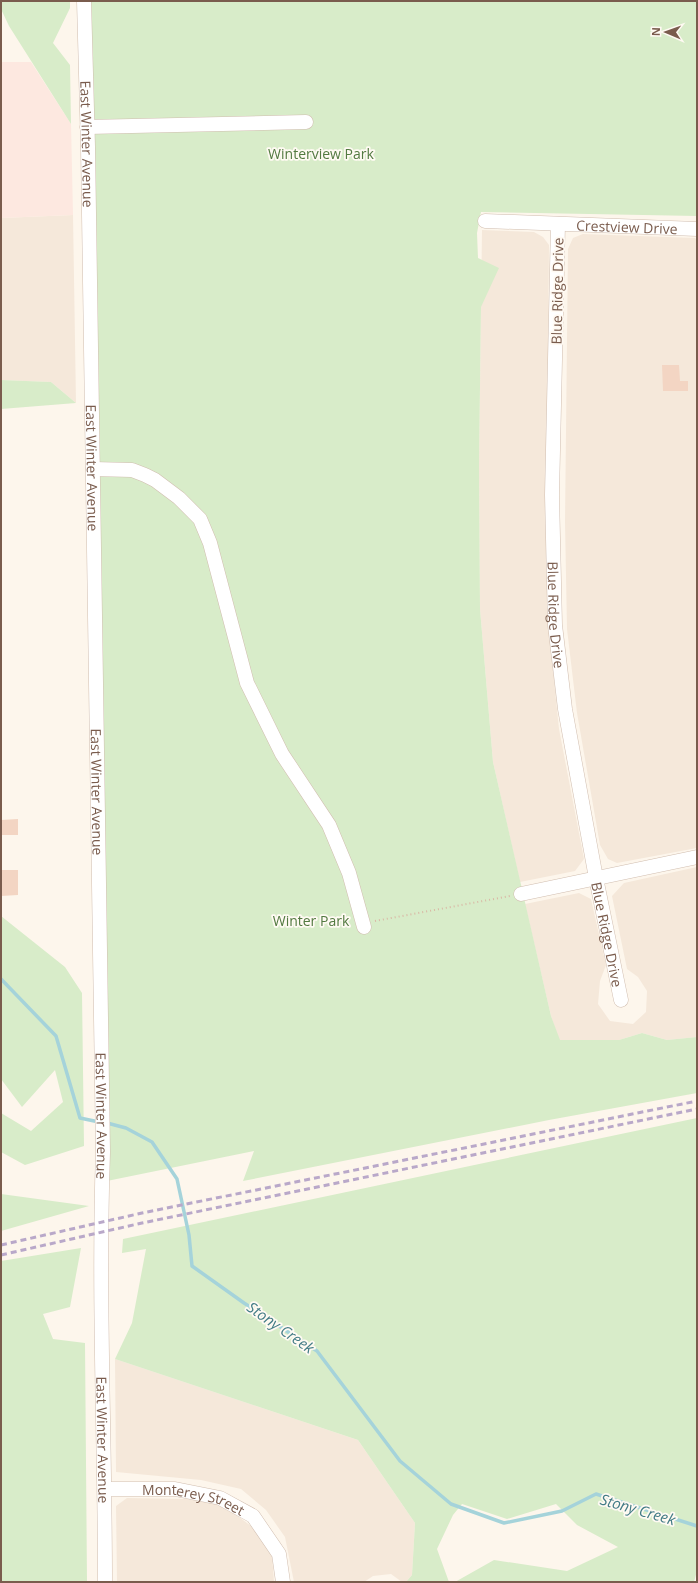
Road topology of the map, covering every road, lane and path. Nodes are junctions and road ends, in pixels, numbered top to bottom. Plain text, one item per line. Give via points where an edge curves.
1 (84, 1) edge
2 (306, 122) dead end
3 (87, 127) junction
4 (486, 221) dead end
5 (558, 224) junction
6 (697, 229) edge
7 (93, 469) junction
8 (697, 857) edge
9 (596, 878) junction
10 (521, 894) joint
11 (364, 927) joint
12 (621, 1000) dead end
13 (105, 1488) junction
14 (105, 1582) edge
15 (283, 1582) edge

1 - 3 street, East Winter Avenue
2 - 3 street
3 - 7 street, East Winter Avenue
4 - 5 street, Crestview Drive
5 - 6 street, Crestview Drive
5 - 9 street, Blue Ridge Drive via 552,494 555,625 564,709
7 - 11 street via 132,470 145,475 180,499 200,519 210,543 247,683 282,754 329,825 348,872
7 - 13 street, East Winter Avenue
8 - 9 street
9 - 10 street
9 - 12 street, Blue Ridge Drive
10 - 11 path via 371,922
13 - 14 street, East Winter Avenue
13 - 15 street, Monterey Street via 175,1489 220,1498 254,1516 279,1554

